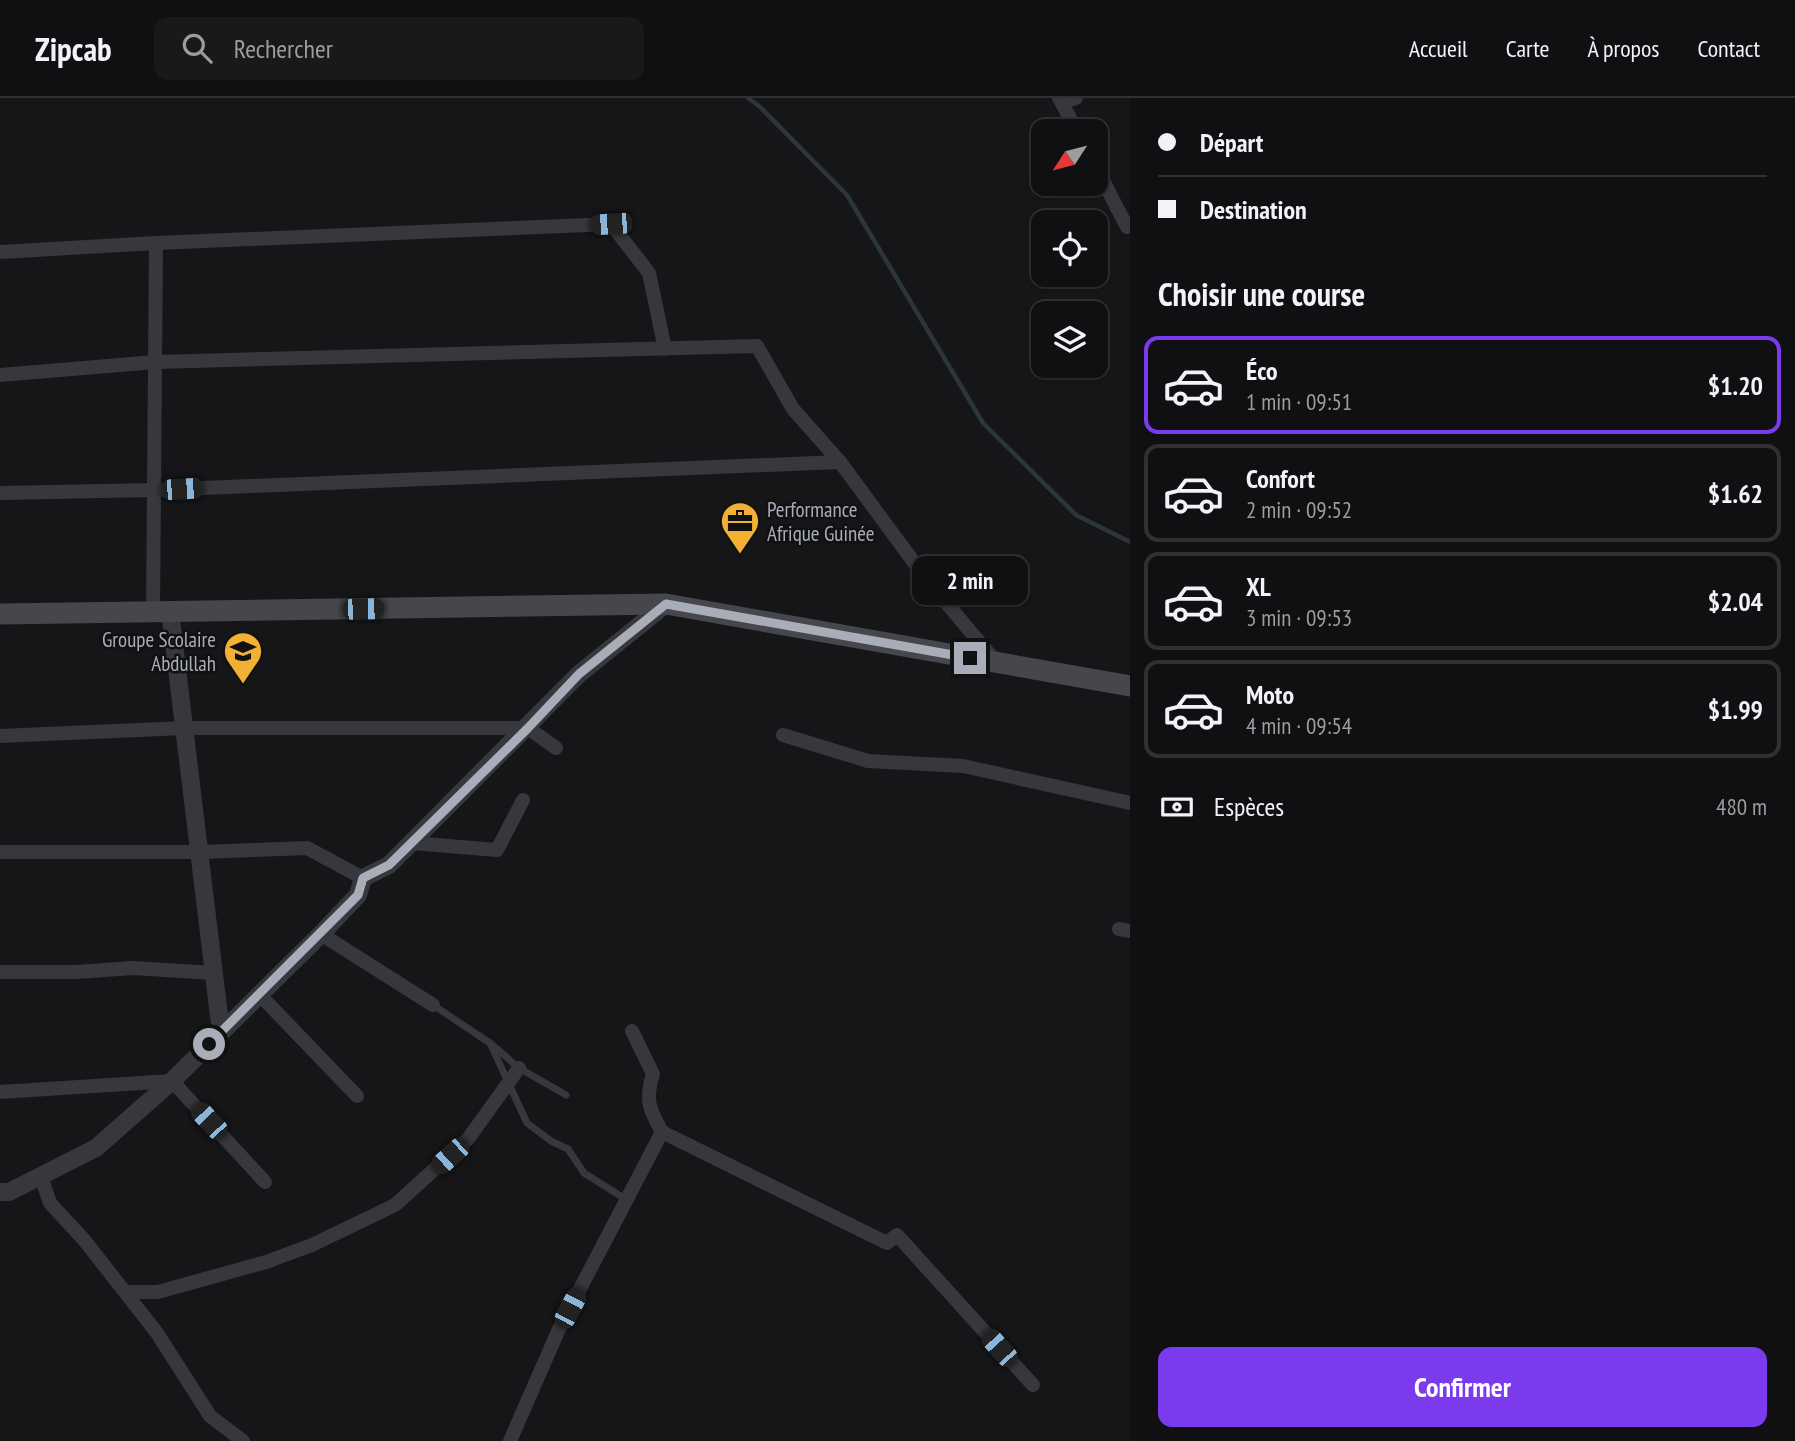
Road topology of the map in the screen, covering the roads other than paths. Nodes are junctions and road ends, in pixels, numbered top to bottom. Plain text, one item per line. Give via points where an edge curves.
1 (1066, 100) edge
2 (1073, 119) edge
3 (1108, 190) edge
4 (1127, 227) dead end
5 (156, 243) junction
6 (0, 252) edge
7 (664, 349) junction
8 (155, 362) junction
9 (0, 375) edge
10 (840, 463) junction
11 (154, 490) junction
12 (0, 493) edge
13 (666, 604) junction
14 (162, 612) junction
15 (0, 614) edge
16 (997, 663) junction
17 (1130, 686) edge
18 (184, 728) junction
19 (528, 728) junction
20 (783, 735) dead end
21 (0, 736) edge
22 (556, 748) dead end
23 (523, 800) dead end
24 (1130, 803) edge
25 (412, 844) junction
26 (0, 852) edge
27 (199, 852) junction
28 (363, 878) junction
29 (321, 934) junction
30 (0, 972) edge
31 (214, 973) junction
32 (260, 994) junction
33 (433, 1005) joint
34 (632, 1031) dead end
35 (221, 1032) junction
36 (490, 1043) junction
37 (519, 1069) junction
38 (172, 1081) junction
39 (508, 1084) junction
40 (0, 1092) edge
41 (357, 1096) dead end
42 (566, 1096) dead end
43 (662, 1132) junction
44 (41, 1176) junction
45 (265, 1182) dead end
46 (0, 1192) edge
47 (628, 1200) junction
48 (126, 1293) junction
49 (1033, 1385) dead end
50 (243, 1441) edge
51 (510, 1441) edge

1 - 2 street
3 - 4 street
5 - 6 street
5 - 7 street via 611,224 649,273
5 - 8 street
7 - 8 street
7 - 10 street via 757,346 793,409
8 - 9 street
8 - 11 street
10 - 11 street
10 - 16 street via 927,580
11 - 12 street
11 - 14 street
13 - 14 main road
13 - 16 main road
13 - 19 street via 579,674
14 - 15 main road
14 - 18 street
16 - 17 main road
18 - 19 street
18 - 21 street
18 - 27 street
19 - 22 street
19 - 25 street
20 - 24 street via 867,761 963,766
23 - 25 street via 496,850
25 - 28 street via 389,865
26 - 27 street
27 - 28 street via 307,848
27 - 31 street
28 - 29 street via 358,895
29 - 32 street
29 - 33 street
30 - 31 street via 133,968
31 - 35 street
32 - 35 street
32 - 41 street
33 - 36 lane
34 - 43 street via 653,1074 647,1094
35 - 38 street
36 - 37 lane
36 - 39 lane
37 - 39 street
37 - 42 lane
38 - 40 street
38 - 44 street via 96,1148
38 - 45 street
39 - 47 lane via 527,1123 569,1149 584,1173
39 - 48 street via 468,1139 395,1205 266,1262 158,1292
43 - 47 street
43 - 49 street via 887,1243 897,1235
44 - 46 street
44 - 48 street via 50,1203
47 - 51 street via 559,1329
48 - 50 street via 210,1416

